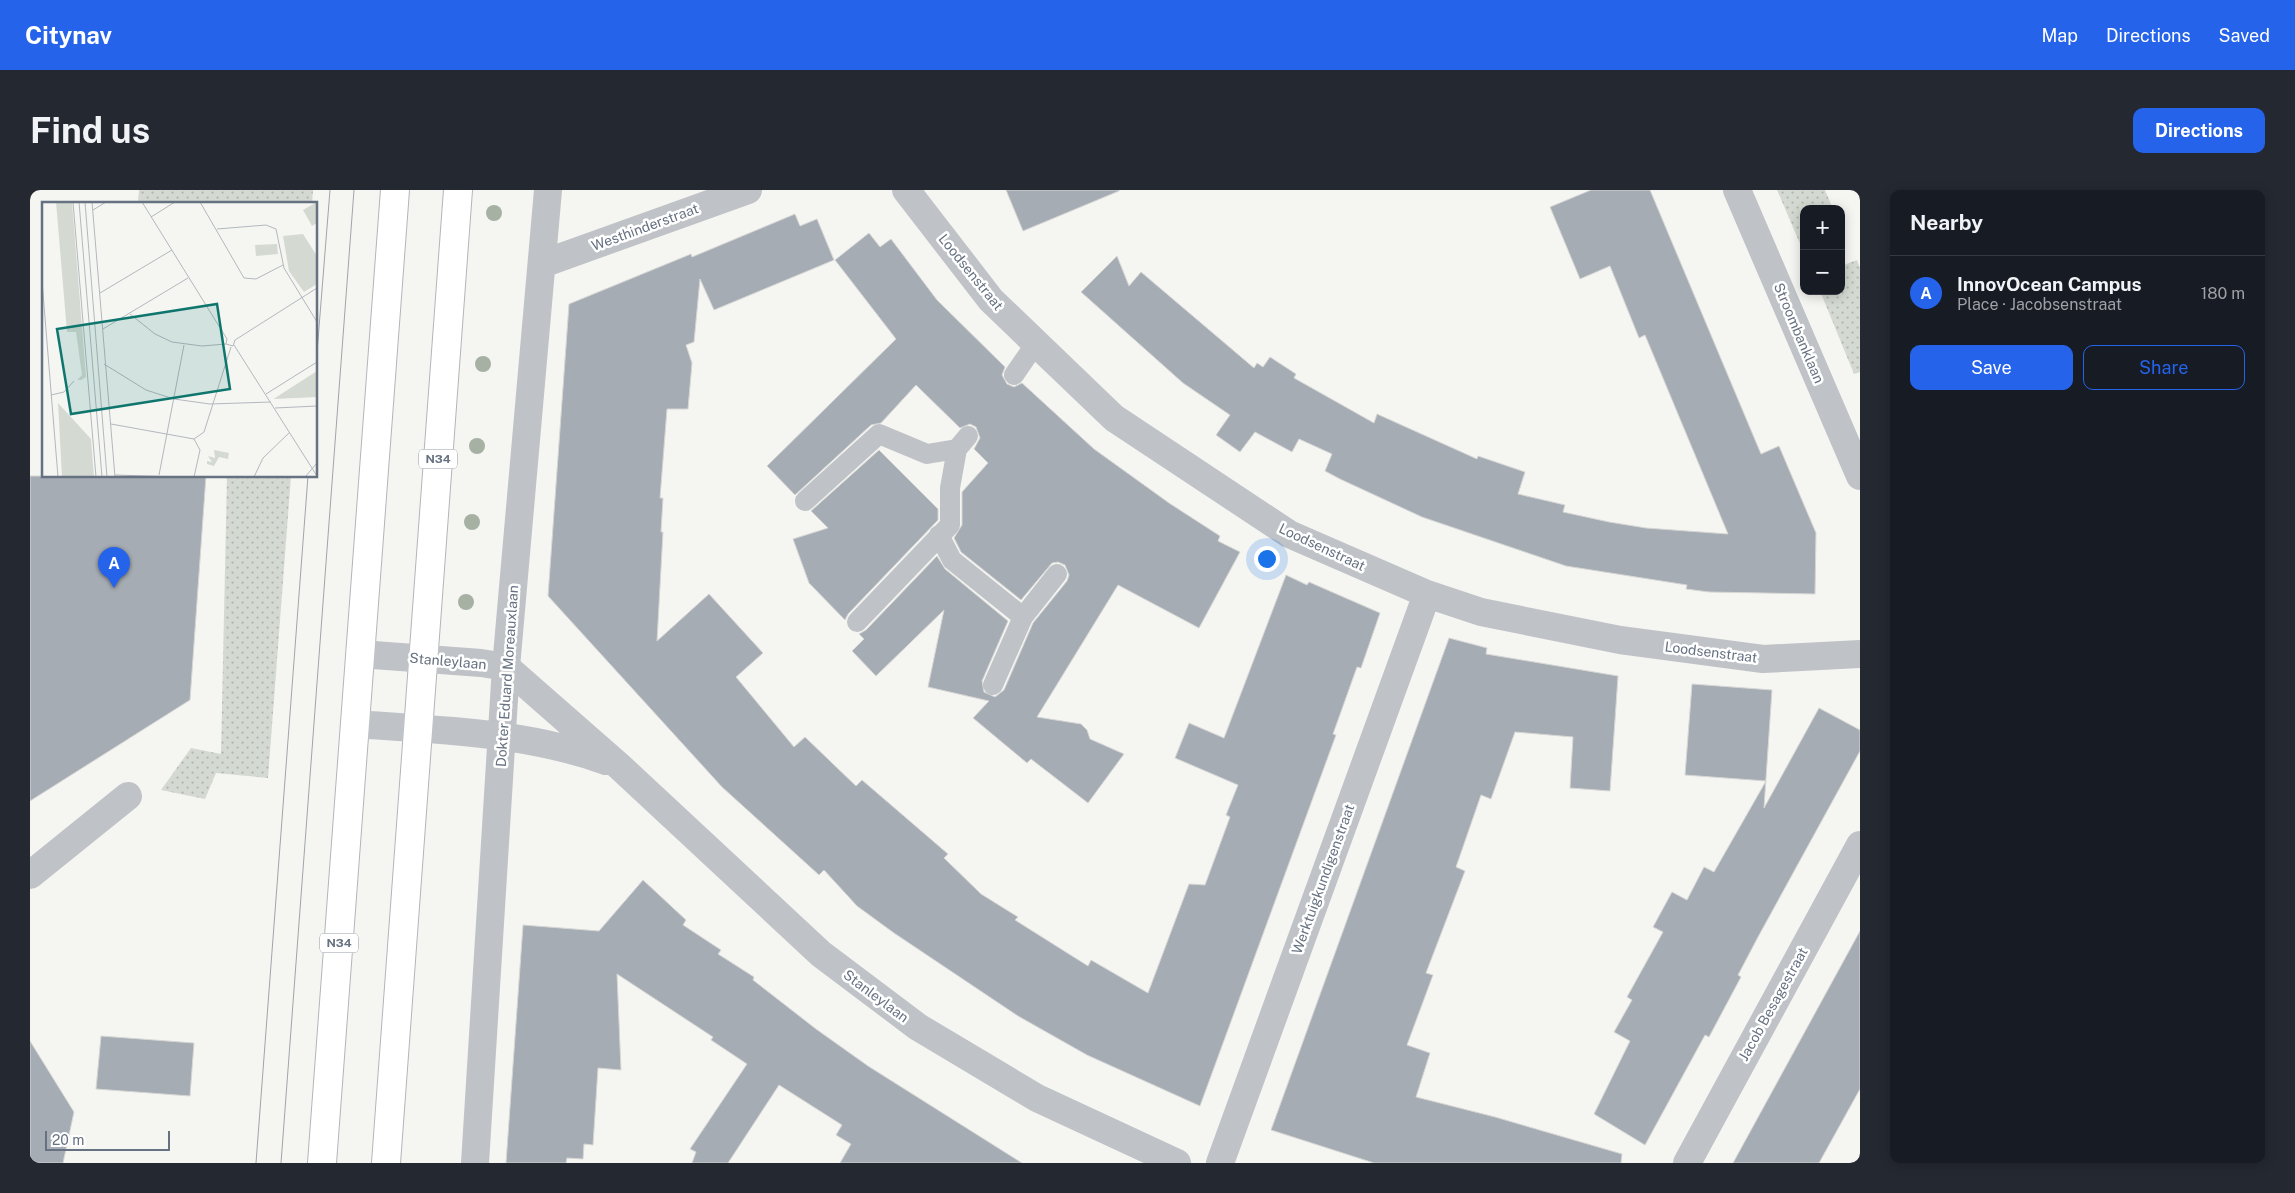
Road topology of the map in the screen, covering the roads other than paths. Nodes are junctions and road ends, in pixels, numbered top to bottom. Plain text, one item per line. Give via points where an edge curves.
1 (395, 190) edge
2 (458, 190) edge
3 (548, 190) edge
4 (748, 190) edge
5 (906, 190) edge
6 (1737, 190) edge
7 (542, 264) junction
8 (1036, 343) junction
9 (1014, 376) dead end
10 (1860, 476) edge
11 (806, 501) dead end
12 (940, 535) junction
13 (1057, 574) dead end
14 (1427, 594) junction
15 (1023, 617) junction
16 (857, 622) dead end
17 (360, 654) junction
18 (1860, 654) edge
19 (423, 659) junction
20 (506, 667) junction
21 (993, 685) dead end
22 (355, 724) junction
23 (417, 728) junction
24 (502, 736) junction
25 (619, 766) junction
26 (128, 796) dead end
27 (1860, 845) edge
28 (30, 875) edge
29 (322, 1163) edge
30 (386, 1163) edge
31 (474, 1163) edge
32 (1177, 1163) edge
33 (1220, 1163) edge
34 (1687, 1163) edge

1 - 17 main road, N34
2 - 19 main road, N34
3 - 7 street, Dokter Eduard Moreauxlaan
4 - 7 street, Westhinderstraat
5 - 8 street, Loodsenstraat via 991,300
6 - 10 street, Stroombanklaan
7 - 20 street, Dokter Eduard Moreauxlaan
8 - 9 lane
8 - 14 street, Loodsenstraat via 1114,418 1289,534
11 - 12 lane via 879,434 927,454 962,443 950,488 950,525
12 - 15 lane via 952,560
12 - 16 lane
13 - 15 lane
14 - 18 street, Loodsenstraat via 1481,612 1620,640 1763,659
14 - 33 street, Werktuigkundigenstraat
15 - 21 lane
17 - 19 street, Stanleylaan
17 - 22 main road, N34
19 - 20 street, Stanleylaan
19 - 23 main road, N34
20 - 24 street, Dokter Eduard Moreauxlaan
20 - 25 street, Stanleylaan
22 - 23 street, Stanleylaan
22 - 29 main road, N34
23 - 24 street, Stanleylaan
23 - 30 main road, N34
24 - 25 street, Stanleylaan via 572,749
24 - 31 street, Dokter Eduard Moreauxlaan
25 - 32 street, Stanleylaan via 821,954 918,1027 1037,1098
26 - 28 street
27 - 34 street, Jacob Besagestraat

